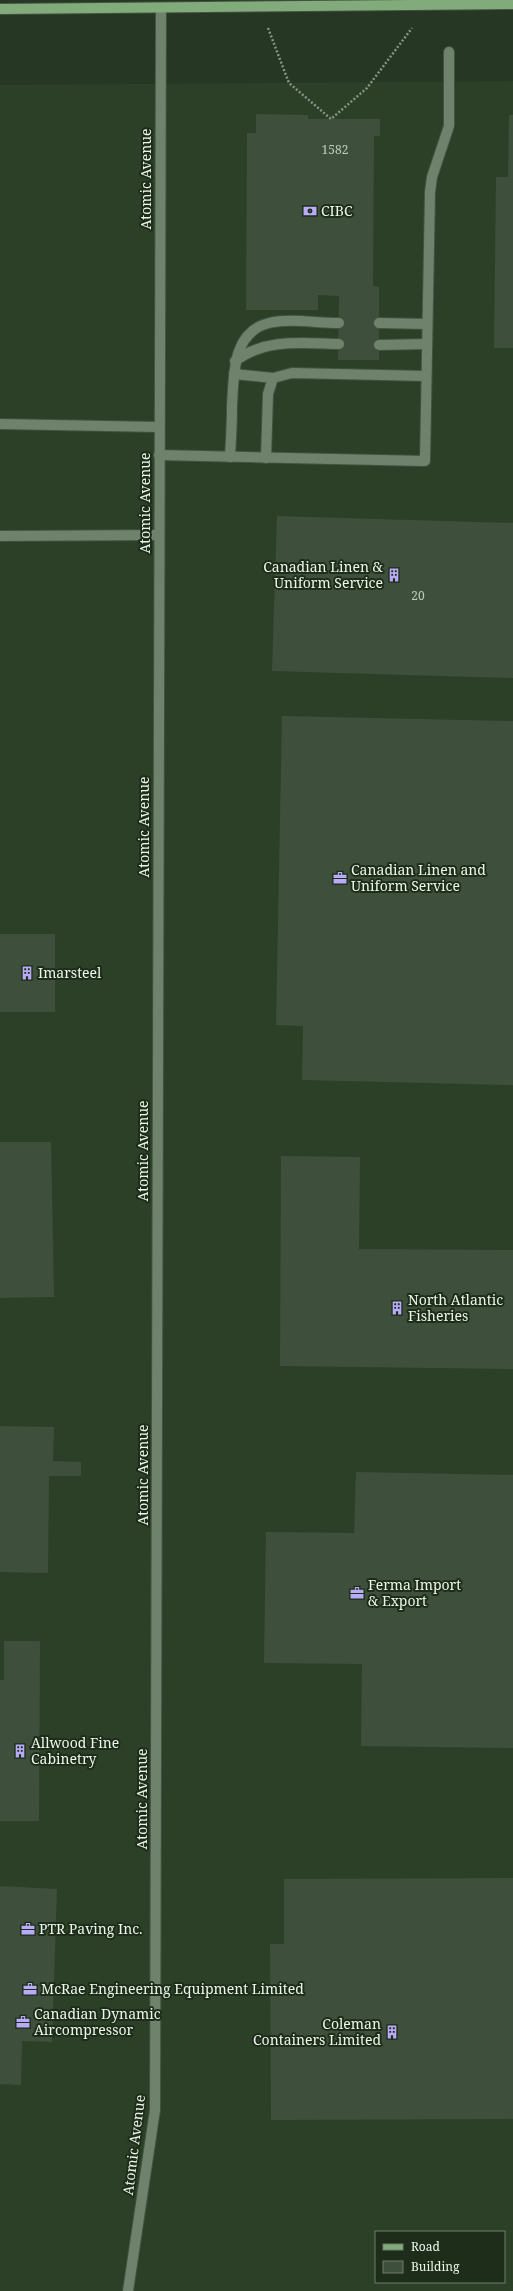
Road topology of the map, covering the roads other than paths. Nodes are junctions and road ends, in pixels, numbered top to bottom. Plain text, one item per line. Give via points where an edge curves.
1 (161, 4) edge
2 (513, 4) edge
3 (0, 9) edge
4 (449, 52) dead end
5 (339, 323) dead end
6 (379, 323) dead end
7 (427, 324) junction
8 (339, 344) dead end
9 (427, 344) junction
10 (379, 345) dead end
11 (235, 361) junction
12 (234, 374) junction
13 (426, 376) junction
14 (273, 378) junction
15 (0, 424) edge
16 (159, 427) junction
17 (159, 455) junction
18 (230, 457) junction
19 (266, 458) junction
20 (159, 534) junction
21 (0, 536) edge
22 (128, 2291) edge

1 - 2 main road via 261,7
1 - 3 main road
1 - 16 street, Atomic Avenue
4 - 7 street via 449,126 432,177 430,192
5 - 11 street via 268,324 258,328 243,341
6 - 7 street
7 - 9 street
8 - 11 street via 268,345
9 - 10 street
9 - 13 street
11 - 12 street
12 - 14 street
12 - 18 street
13 - 14 street via 292,373
13 - 19 street via 425,461
14 - 19 street via 268,394
15 - 16 street
16 - 17 street, Atomic Avenue
17 - 18 street
17 - 20 street, Atomic Avenue
18 - 19 street
20 - 21 street
20 - 22 street, Atomic Avenue via 155,2110

